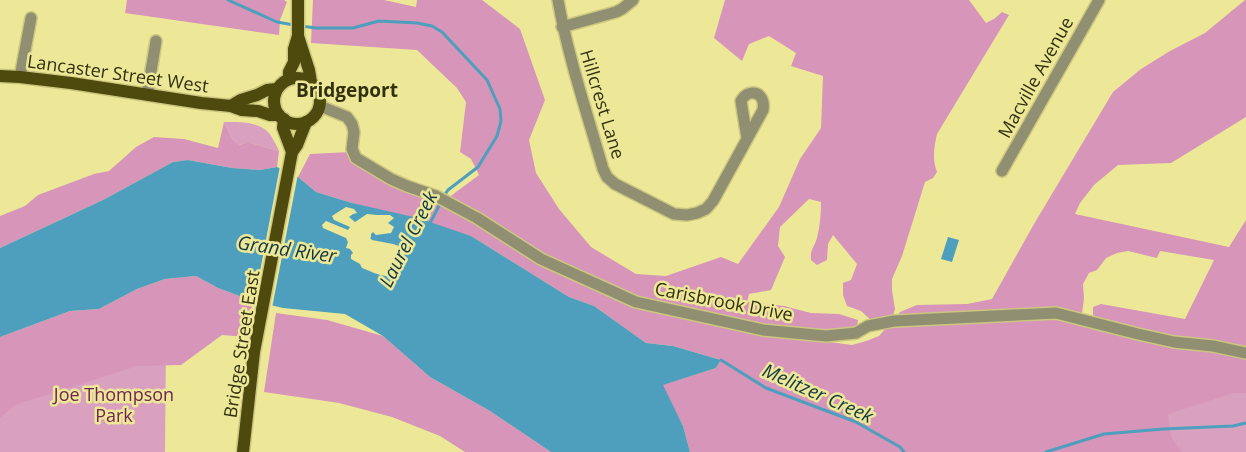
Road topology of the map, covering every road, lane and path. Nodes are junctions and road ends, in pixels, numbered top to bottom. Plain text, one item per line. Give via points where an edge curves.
1 (298, 0) edge
2 (558, 0) edge
3 (633, 0) edge
4 (1099, 0) edge
5 (31, 18) dead end
6 (562, 27) junction
7 (298, 36) junction
8 (156, 41) dead end
9 (0, 76) edge
10 (20, 77) junction
11 (289, 79) junction
12 (311, 82) junction
13 (277, 89) junction
14 (147, 95) junction
15 (231, 106) junction
16 (320, 106) junction
17 (281, 117) junction
18 (306, 122) junction
19 (747, 138) dead end
20 (292, 152) junction
21 (1002, 171) dead end
22 (1246, 353) edge
23 (243, 452) edge

1 - 7 main road
2 - 6 street, Hillcrest Lane
3 - 6 street via 616,12
4 - 21 street, Macville Avenue
5 - 10 street
6 - 19 street, Hillcrest Lane via 603,169 615,184 674,214 697,213 713,201
7 - 11 main road
7 - 12 main road
8 - 14 street
9 - 10 main road, Lancaster Street West
10 - 14 main road, Lancaster Street West
11 - 12 main road
11 - 13 main road
12 - 16 main road via 319,93
13 - 15 main road, Lancaster Street West via 240,100
13 - 17 main road via 274,105
14 - 15 main road, Lancaster Street West
15 - 17 main road, Lancaster Street West
16 - 18 main road via 315,116
16 - 22 street, Carisbrook Drive via 347,117 352,124 352,150 356,158 391,179 436,196 477,218 541,259 636,302 763,330 826,336 856,333 868,326 894,321 1056,313 1174,342
17 - 18 main road via 295,124
17 - 20 main road, Bridge Street East
18 - 20 main road, Bridge Street East
20 - 23 main road, Bridge Street East via 254,352

